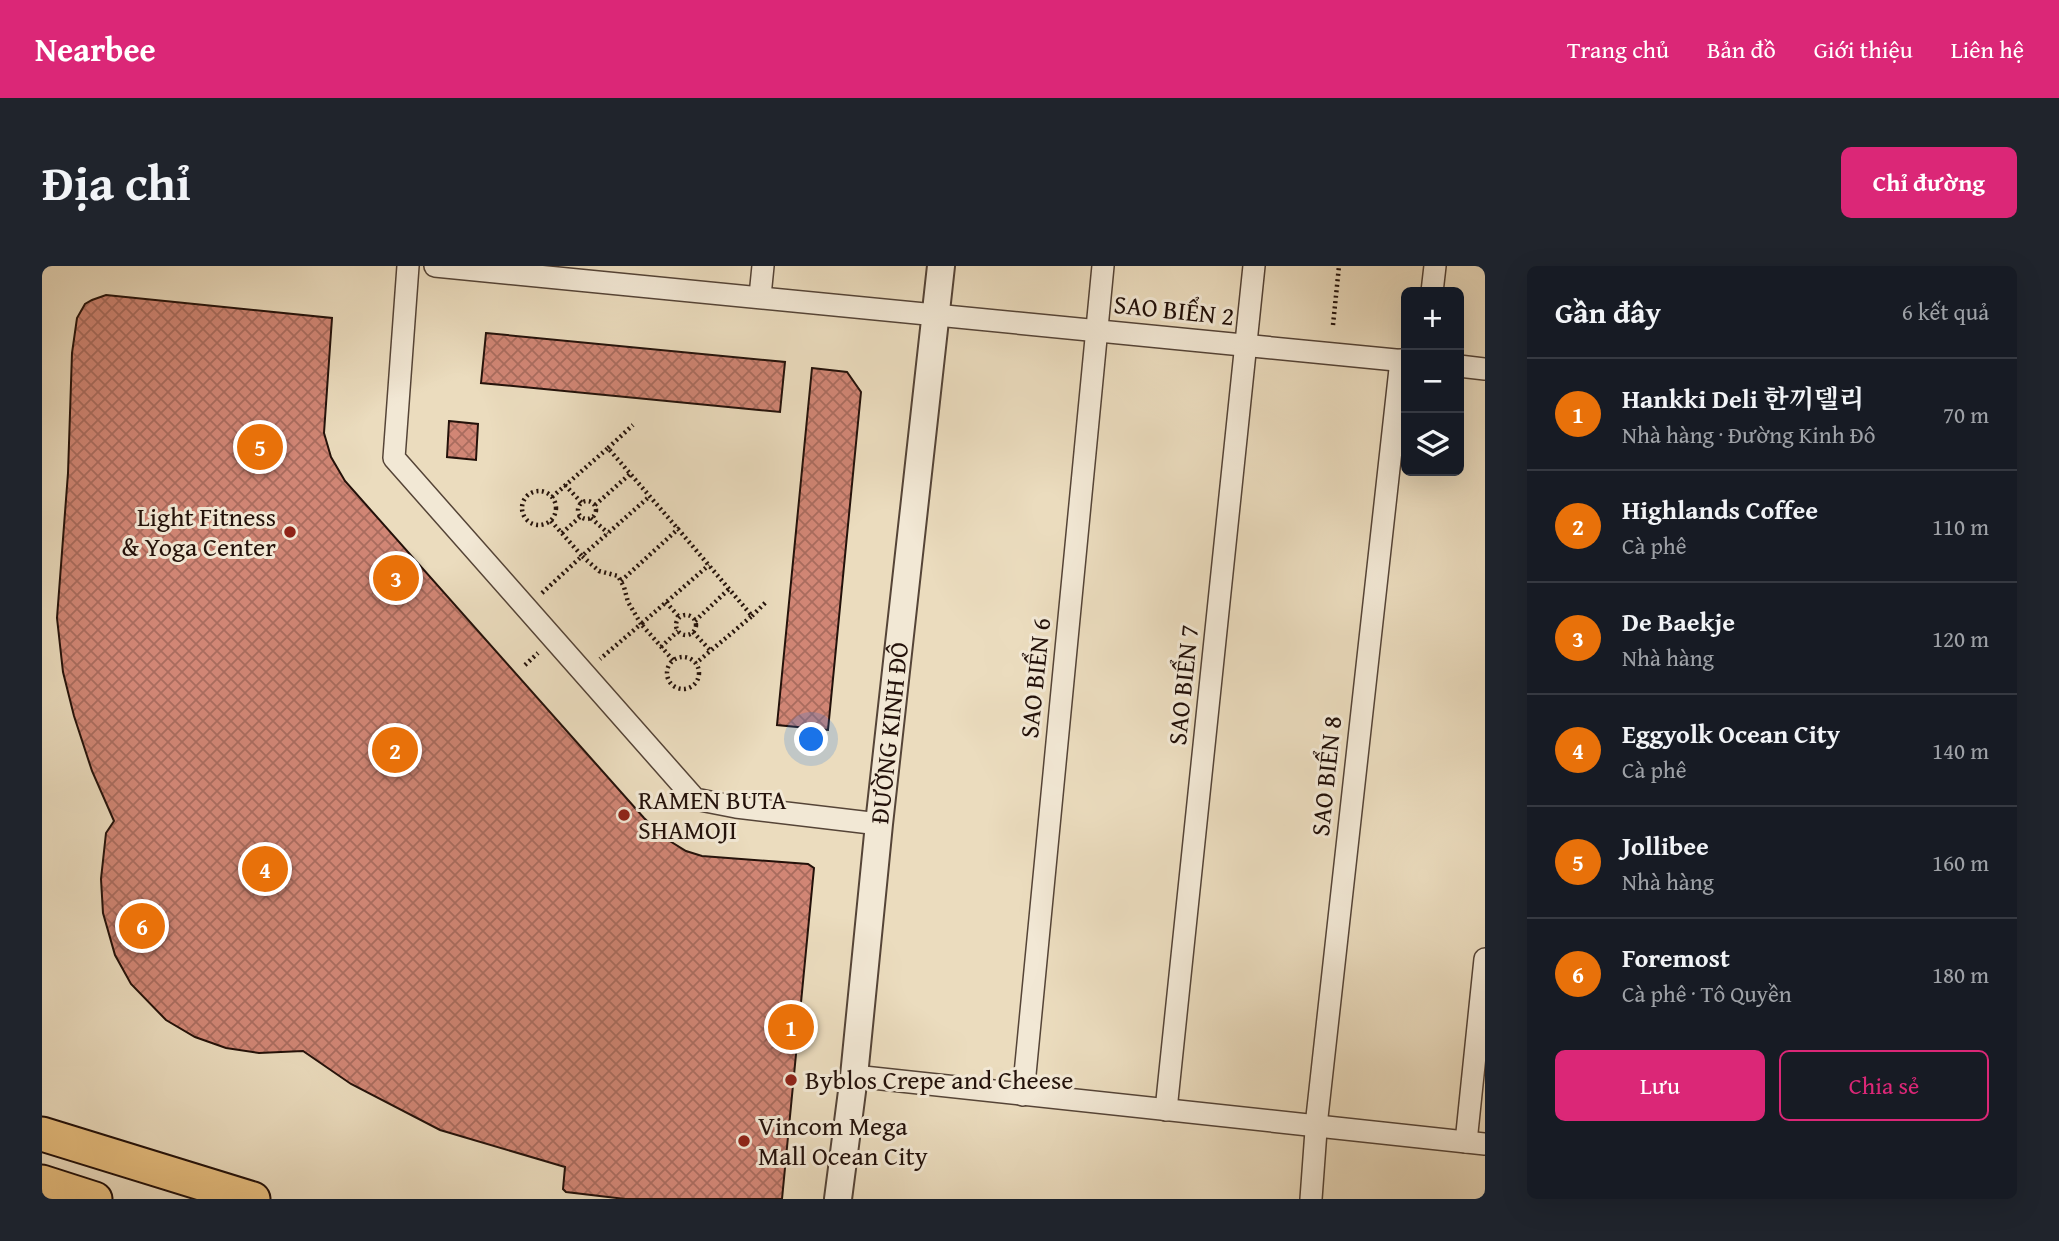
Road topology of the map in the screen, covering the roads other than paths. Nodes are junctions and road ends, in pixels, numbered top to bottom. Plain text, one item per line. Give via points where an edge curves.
1 (408, 266) edge
2 (435, 266) edge
3 (763, 266) edge
4 (941, 266) edge
5 (1103, 266) edge
6 (1254, 266) edge
7 (1435, 266) edge
8 (613, 274) edge
9 (1433, 287) edge
10 (760, 296) junction
11 (936, 315) junction
12 (1097, 331) junction
13 (1247, 346) junction
14 (1401, 361) edge
15 (1464, 367) edge
16 (1485, 369) edge
17 (1401, 387) edge
18 (879, 824) junction
19 (1485, 959) edge
20 (854, 1076) junction
21 (1023, 1094) junction
22 (1166, 1110) junction
23 (1316, 1126) junction
24 (42, 1133) edge
25 (1475, 1143) edge
26 (42, 1182) edge
27 (841, 1198) edge
28 (95, 1199) edge
29 (254, 1199) edge
30 (1311, 1199) edge

1 - 18 street via 394,458 695,799
2 - 8 street, SAO BIỂN 2
3 - 10 street
4 - 11 street, ĐƯỜNG KINH ĐÔ
5 - 12 street, SAO BIỂN 6
6 - 13 street, SAO BIỂN 7
7 - 9 street
8 - 10 street, SAO BIỂN 2
10 - 11 street, SAO BIỂN 2
11 - 12 street, SAO BIỂN 2
11 - 18 street, ĐƯỜNG KINH ĐÔ
12 - 13 street, SAO BIỂN 2
12 - 21 street, SAO BIỂN 6
13 - 14 street, SAO BIỂN 2
13 - 22 street, SAO BIỂN 7
15 - 16 street
17 - 23 street, SAO BIỂN 8
18 - 20 street, ĐƯỜNG KINH ĐÔ
19 - 25 street
20 - 21 street
20 - 27 street, ĐƯỜNG KINH ĐÔ
21 - 22 street
22 - 23 street
23 - 25 street
23 - 30 street, SAO BIỂN 8
24 - 29 main road
26 - 28 main road

